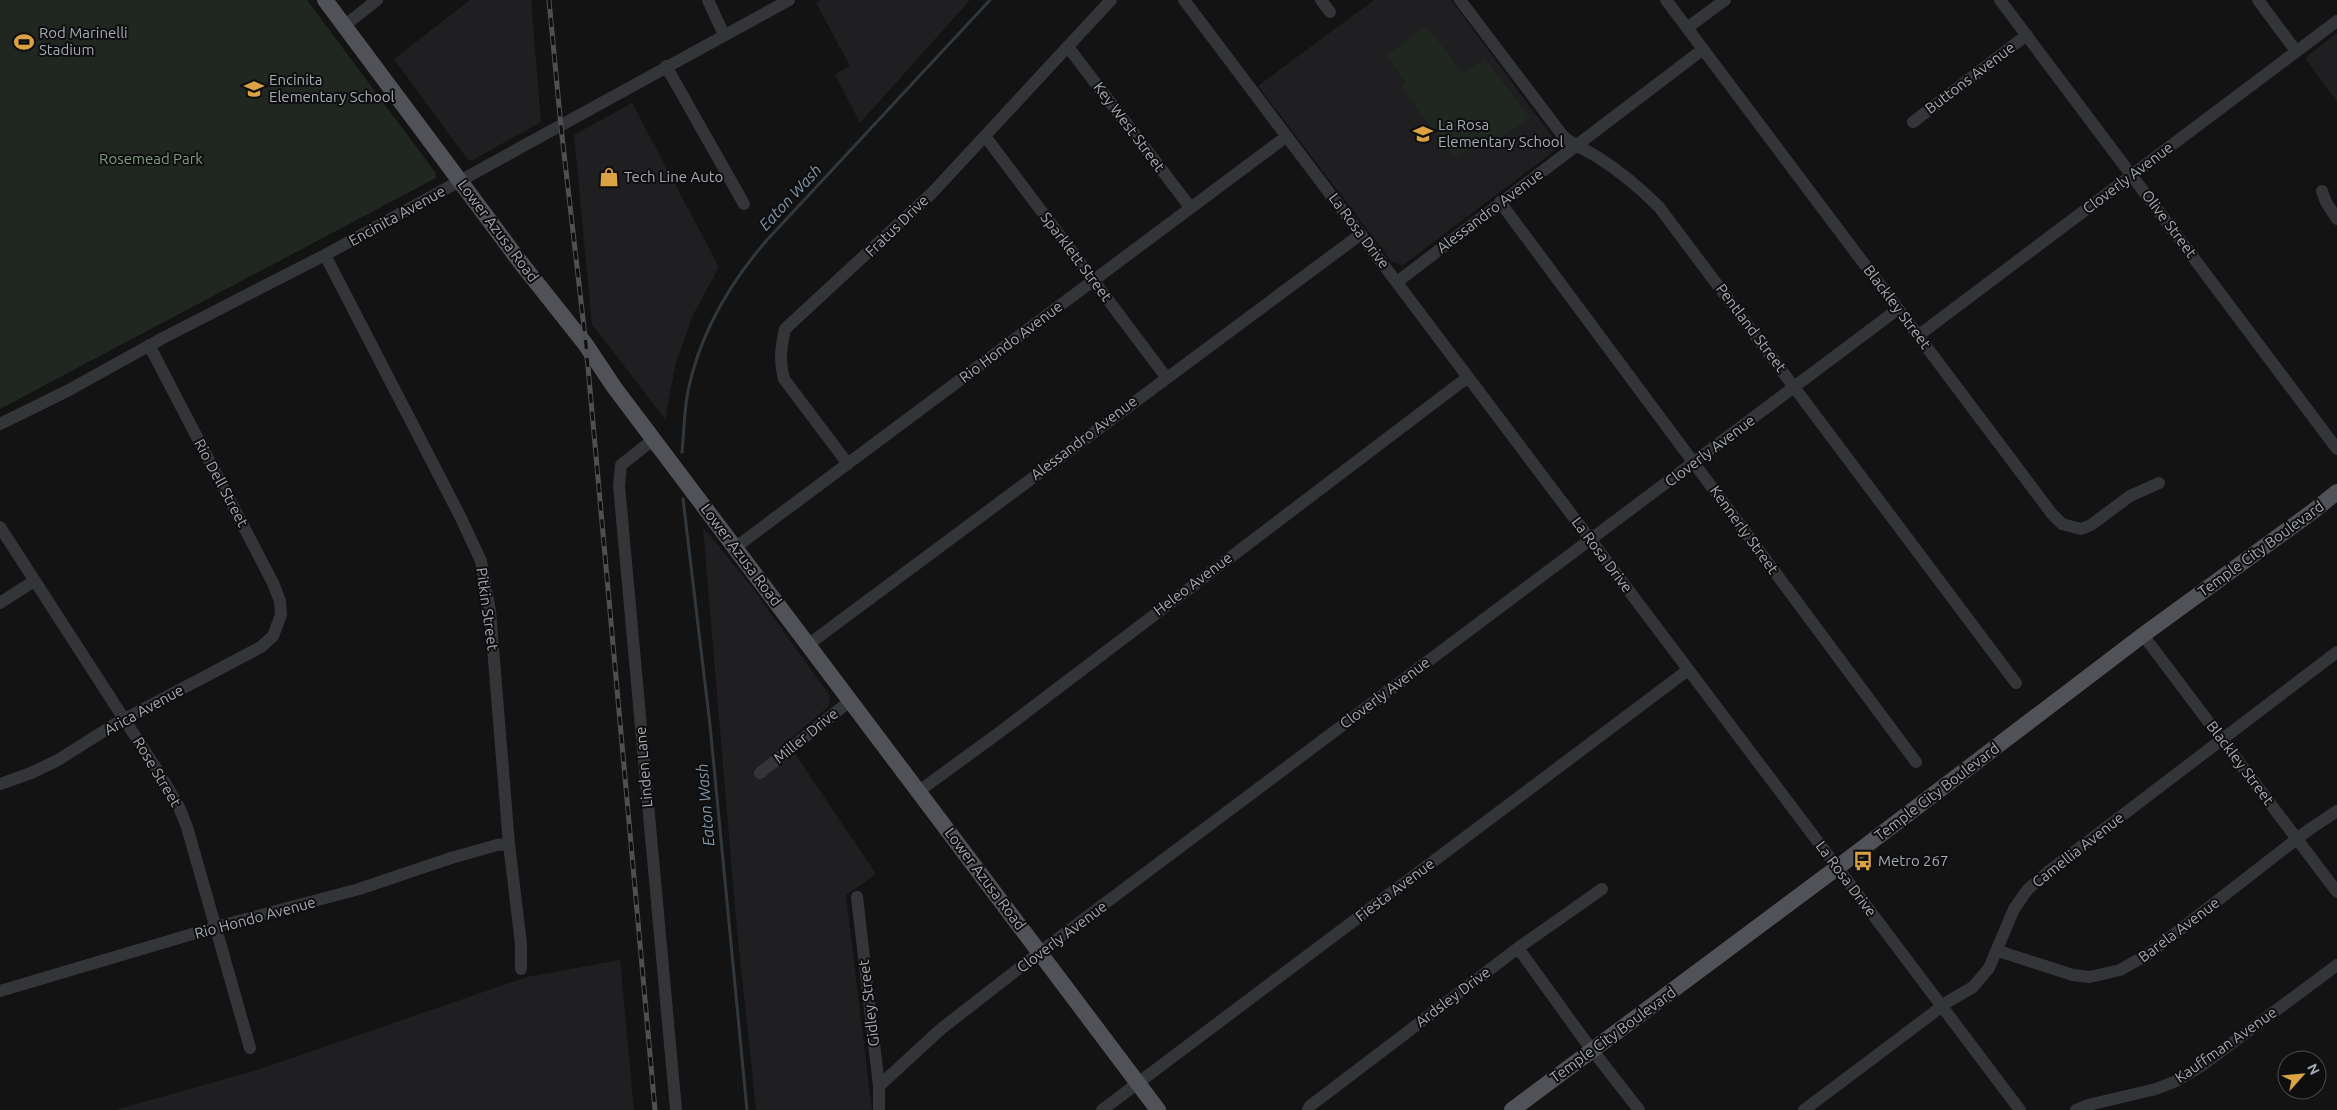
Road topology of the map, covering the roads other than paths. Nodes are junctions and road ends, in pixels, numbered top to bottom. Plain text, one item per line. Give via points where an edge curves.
1 (324, 0) edge
2 (377, 0) edge
3 (708, 0) edge
4 (789, 0) edge
5 (1111, 0) edge
6 (1184, 0) edge
7 (1322, 0) edge
8 (1460, 0) edge
9 (1666, 0) edge
10 (1725, 0) edge
11 (2000, 0) edge
12 (2258, 0) edge
13 (1330, 12) dead end
14 (2337, 21) edge
15 (344, 26) junction
16 (1687, 28) junction
17 (724, 35) junction
18 (2027, 35) junction
19 (1068, 47) junction
20 (1702, 50) junction
21 (2296, 51) junction
22 (666, 66) junction
23 (1913, 122) dead end
24 (985, 136) junction
25 (1286, 136) junction
26 (1576, 146) junction
27 (2132, 175) junction
28 (461, 181) junction
29 (2322, 191) dead end
30 (1500, 202) junction
31 (744, 204) dead end
32 (1190, 208) junction
33 (2337, 219) edge
34 (1361, 234) junction
35 (325, 255) junction
36 (1093, 280) junction
37 (1397, 282) junction
38 (1898, 309) junction
39 (1918, 335) junction
40 (149, 346) junction
41 (1166, 377) junction
42 (1468, 377) junction
43 (1794, 387) junction
44 (0, 424) edge
45 (654, 439) junction
46 (2337, 449) edge
47 (1694, 463) junction
48 (848, 464) junction
49 (2159, 483) dead end
50 (2337, 492) edge
51 (0, 527) edge
52 (1592, 540) junction
53 (736, 547) junction
54 (34, 581) junction
55 (0, 603) edge
56 (279, 625) joint
57 (2143, 635) junction
58 (809, 644) junction
59 (2337, 652) edge
60 (1688, 670) junction
61 (2016, 683) dead end
62 (851, 700) junction
63 (125, 719) junction
64 (2222, 739) junction
65 (1916, 762) dead end
66 (760, 773) dead end
67 (0, 784) edge
68 (919, 791) junction
69 (2337, 810) edge
70 (2297, 839) junction
71 (510, 844) junction
72 (1838, 867) junction
73 (1602, 889) dead end
74 (2337, 892) edge
75 (857, 897) dead end
76 (216, 927) junction
77 (1518, 948) junction
78 (1998, 951) junction
79 (1040, 952) junction
80 (2337, 965) edge
81 (522, 969) dead end
82 (0, 991) edge
83 (1941, 1008) junction
84 (250, 1048) dead end
85 (1592, 1049) junction
86 (1137, 1082) junction
87 (879, 1086) junction
88 (676, 1110) edge
89 (879, 1110) edge
90 (1102, 1110) edge
91 (1158, 1110) edge
92 (1308, 1110) edge
93 (1512, 1110) edge
94 (1639, 1110) edge
95 (1804, 1110) edge
96 (2020, 1110) edge
97 (2076, 1110) edge

1 - 15 main road, Lower Azusa Road
2 - 15 street
3 - 17 street
4 - 17 street, Encinita Avenue
5 - 19 street, Fratus Drive
6 - 25 street, La Rosa Drive
7 - 13 street
8 - 26 street, Pentland Street via 1563,136
9 - 16 street, Blackley Street
10 - 16 street
11 - 18 street, Olive Street
12 - 21 street
14 - 21 street, Cloverly Avenue
15 - 28 main road, Lower Azusa Road
16 - 20 street, Blackley Street
17 - 22 street, Encinita Avenue
18 - 23 street, Buttons Avenue
18 - 27 street, Olive Street
19 - 24 street, Fratus Drive
19 - 32 street, Key West Street
20 - 26 street, Alessandro Avenue
20 - 38 street, Blackley Street
21 - 27 street, Cloverly Avenue
22 - 28 street, Encinita Avenue
22 - 31 street
24 - 36 street, Sparklett Street
24 - 48 street, Fratus Drive via 905,219 785,329 780,353 784,379
25 - 32 street, Rio Hondo Avenue
25 - 34 street, La Rosa Drive
26 - 30 street, Alessandro Avenue
26 - 43 street, Pentland Street via 1634,182 1659,207
27 - 39 street, Cloverly Avenue
27 - 46 street, Olive Street
28 - 35 street, Encinita Avenue
28 - 45 main road, Lower Azusa Road
29 - 33 street
30 - 37 street, Alessandro Avenue
30 - 47 street, Kennerly Street
32 - 36 street, Rio Hondo Avenue
34 - 37 street, La Rosa Drive
34 - 41 street, Alessandro Avenue
35 - 40 street, Encinita Avenue
35 - 71 street, Pitkin Street via 481,561 490,611
36 - 41 street, Sparklett Street
36 - 48 street, Rio Hondo Avenue
37 - 42 street, La Rosa Drive
38 - 39 street, Blackley Street
38 - 43 street, Cloverly Avenue
39 - 49 street, Blackley Street via 2062,524 2081,529 2130,496
40 - 44 street, Encinita Avenue
40 - 56 street, Rio Dell Street via 273,584 280,601
41 - 58 street, Alessandro Avenue
42 - 52 street, La Rosa Drive
42 - 68 street, Heleo Avenue
43 - 47 street, Cloverly Avenue
43 - 61 street, Pentland Street
45 - 53 main road, Lower Azusa Road
45 - 88 street, Linden Lane via 621,465 619,486
47 - 52 street, Cloverly Avenue
47 - 65 street, Kennerly Street
48 - 53 street, Rio Hondo Avenue
50 - 57 main road, Temple City Boulevard
51 - 54 street, Rose Street
52 - 60 street, La Rosa Drive
52 - 79 street, Cloverly Avenue
53 - 58 main road, Lower Azusa Road
54 - 55 street
54 - 63 street, Rose Street
56 - 63 street, Arica Avenue via 273,636 248,655
57 - 64 street, Blackley Street
57 - 72 main road, Temple City Boulevard
58 - 62 main road, Lower Azusa Road
59 - 64 street, Camellia Avenue
60 - 72 street, La Rosa Drive
60 - 86 street, Fiesta Avenue
62 - 66 street, Miller Drive
62 - 68 main road, Lower Azusa Road
63 - 67 street, Arica Avenue via 58,760
63 - 76 street, Rose Street via 187,827
64 - 70 street, Blackley Street
64 - 78 street, Camellia Avenue via 2028,889 2014,909
68 - 79 main road, Lower Azusa Road
69 - 70 street, Barela Avenue
70 - 74 street, Blackley Street
70 - 78 street, Barela Avenue via 2150,954 2120,970 2090,977 2073,975
71 - 76 street, Rio Hondo Avenue via 497,845 320,900
71 - 81 street, Pitkin Street
72 - 83 street, La Rosa Drive
72 - 85 main road, Temple City Boulevard
73 - 77 street, Ardsley Drive
75 - 87 street, Gidley Street
76 - 82 street, Rio Hondo Avenue
76 - 84 street, Rose Street
77 - 85 street
77 - 92 street, Ardsley Drive
78 - 83 street, Camellia Avenue via 1989,968 1973,986
79 - 86 main road, Lower Azusa Road
79 - 87 street, Cloverly Avenue via 941,1029
80 - 97 street, Kauffman Avenue via 2204,1064 2176,1081
83 - 95 street, Camellia Avenue
83 - 96 street, La Rosa Drive
85 - 93 main road, Temple City Boulevard
85 - 94 street
86 - 90 street, Fiesta Avenue
86 - 91 main road, Lower Azusa Road
87 - 89 street, Gidley Street

